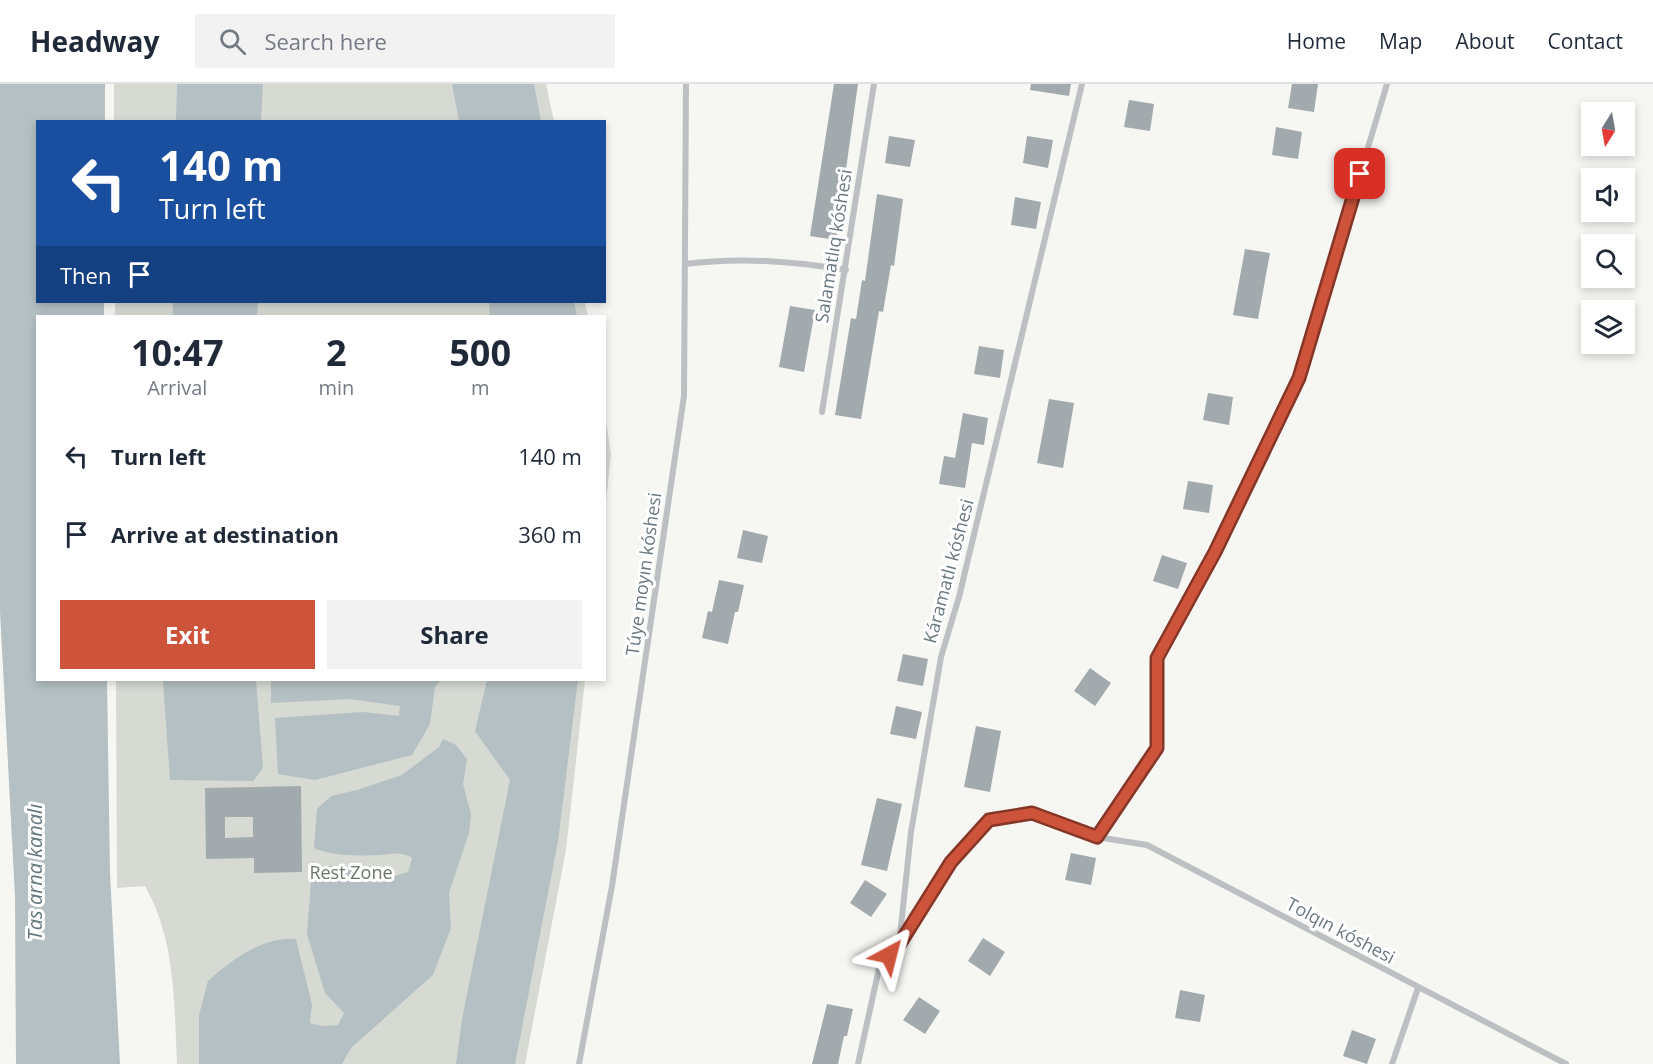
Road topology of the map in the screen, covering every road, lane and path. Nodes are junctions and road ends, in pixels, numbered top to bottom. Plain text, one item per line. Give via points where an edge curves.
1 (686, 84) edge
2 (874, 84) edge
3 (1082, 84) edge
4 (1387, 84) edge
5 (685, 264) junction
6 (846, 270) junction
7 (822, 412) dead end
8 (1097, 837) junction
9 (899, 945) junction
10 (1418, 988) junction
11 (579, 1064) edge
12 (858, 1064) edge
13 (1392, 1064) edge
14 (1566, 1064) edge

1 - 5 street, Túye moyın kóshesi
2 - 6 street, Salamatlıq kóshesi
3 - 9 street, Káramatlı kóshesi via 962,586 941,657 911,832
4 - 8 street via 1299,378 1215,552 1157,658 1157,748
5 - 6 street via 792,261
5 - 11 street, Túye moyın kóshesi via 684,396 612,886
6 - 7 street, Salamatlıq kóshesi
8 - 9 street, Tolqın kóshesi via 1032,813 989,820 951,862
8 - 10 street, Tolqın kóshesi via 1147,845
9 - 12 street via 880,964
10 - 13 street
10 - 14 street, Tolqın kóshesi

